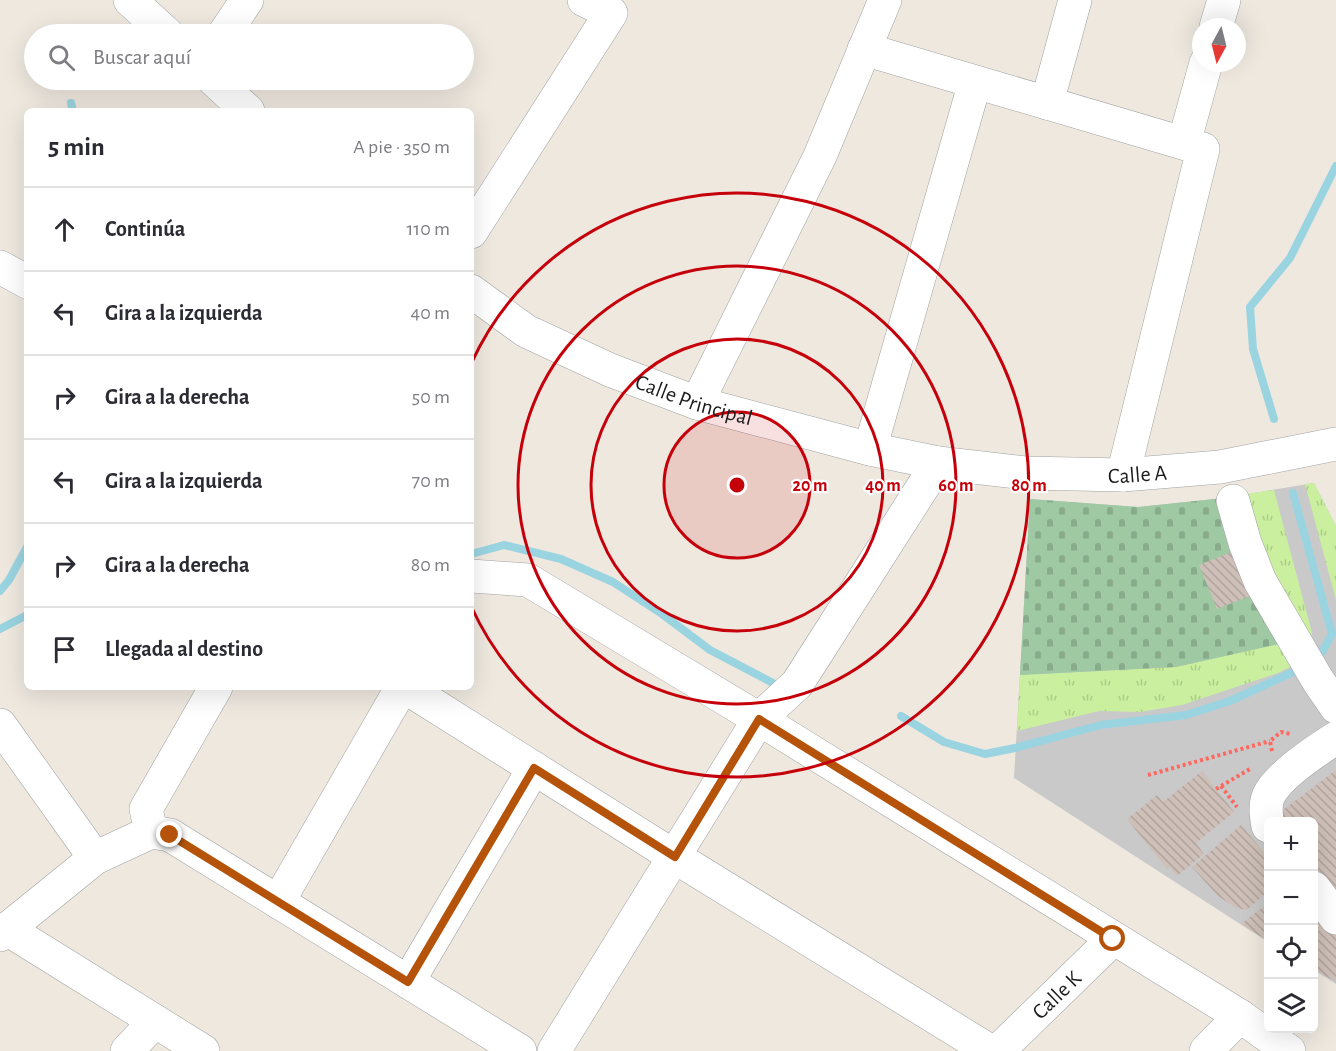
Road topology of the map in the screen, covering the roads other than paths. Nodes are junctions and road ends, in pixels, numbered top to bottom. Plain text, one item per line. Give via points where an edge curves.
1 (130, 0) edge
2 (247, 0) edge
3 (584, 0) edge
4 (885, 0) edge
5 (1075, 0) edge
6 (1224, 0) edge
7 (1219, 18) edge
8 (156, 24) edge
9 (231, 24) edge
10 (864, 49) junction
11 (1204, 72) edge
12 (975, 82) junction
13 (225, 90) edge
14 (1047, 103) junction
15 (245, 108) edge
16 (1184, 143) junction
17 (474, 227) edge
18 (0, 267) edge
19 (24, 280) edge
20 (474, 293) edge
21 (697, 403) junction
22 (1333, 441) edge
23 (870, 449) junction
24 (938, 463) junction
25 (1123, 475) junction
26 (1233, 501) dead end
27 (474, 576) edge
28 (214, 690) edge
29 (402, 690) edge
30 (409, 690) edge
31 (1336, 707) edge
32 (759, 719) junction
33 (0, 725) edge
34 (1336, 738) edge
35 (534, 768) junction
36 (1267, 817) edge
37 (151, 832) junction
38 (675, 857) junction
39 (95, 858) junction
40 (1318, 893) edge
41 (278, 902) junction
42 (1336, 918) edge
43 (3, 932) edge
44 (1113, 939) junction
45 (408, 982) junction
46 (1240, 1016) junction
47 (155, 1021) junction
48 (127, 1051) edge
49 (203, 1051) edge
50 (520, 1051) edge
51 (554, 1051) edge
52 (990, 1051) edge
53 (998, 1051) edge
54 (1206, 1051) edge
55 (1289, 1051) edge

1 - 8 street
2 - 9 street
3 - 17 street via 611,13
4 - 10 street
5 - 14 street
6 - 7 street
10 - 12 street
10 - 21 street via 820,156
11 - 16 street
12 - 14 street
12 - 23 street
13 - 15 street
14 - 16 street
16 - 25 street via 1203,149
18 - 19 street
20 - 21 street, Calle Principal via 526,331 610,370
21 - 23 street, Calle Principal
22 - 25 street, Calle A via 1220,467
23 - 24 street, Calle Principal
24 - 25 street, Calle A via 1025,473
24 - 32 street via 797,684
26 - 31 street via 1260,581
27 - 32 street via 528,580
28 - 37 street via 146,809
29 - 41 street
30 - 35 street
32 - 38 street
32 - 44 street
33 - 39 street
34 - 36 street via 1285,776 1269,794
35 - 38 street
35 - 45 street
37 - 39 street
37 - 41 street via 170,835
38 - 51 street
38 - 52 street
39 - 43 street
40 - 42 street
41 - 45 street
43 - 47 street
44 - 46 street
44 - 53 street, Calle K
45 - 50 street
46 - 54 street
46 - 55 street
47 - 48 street
47 - 49 street

